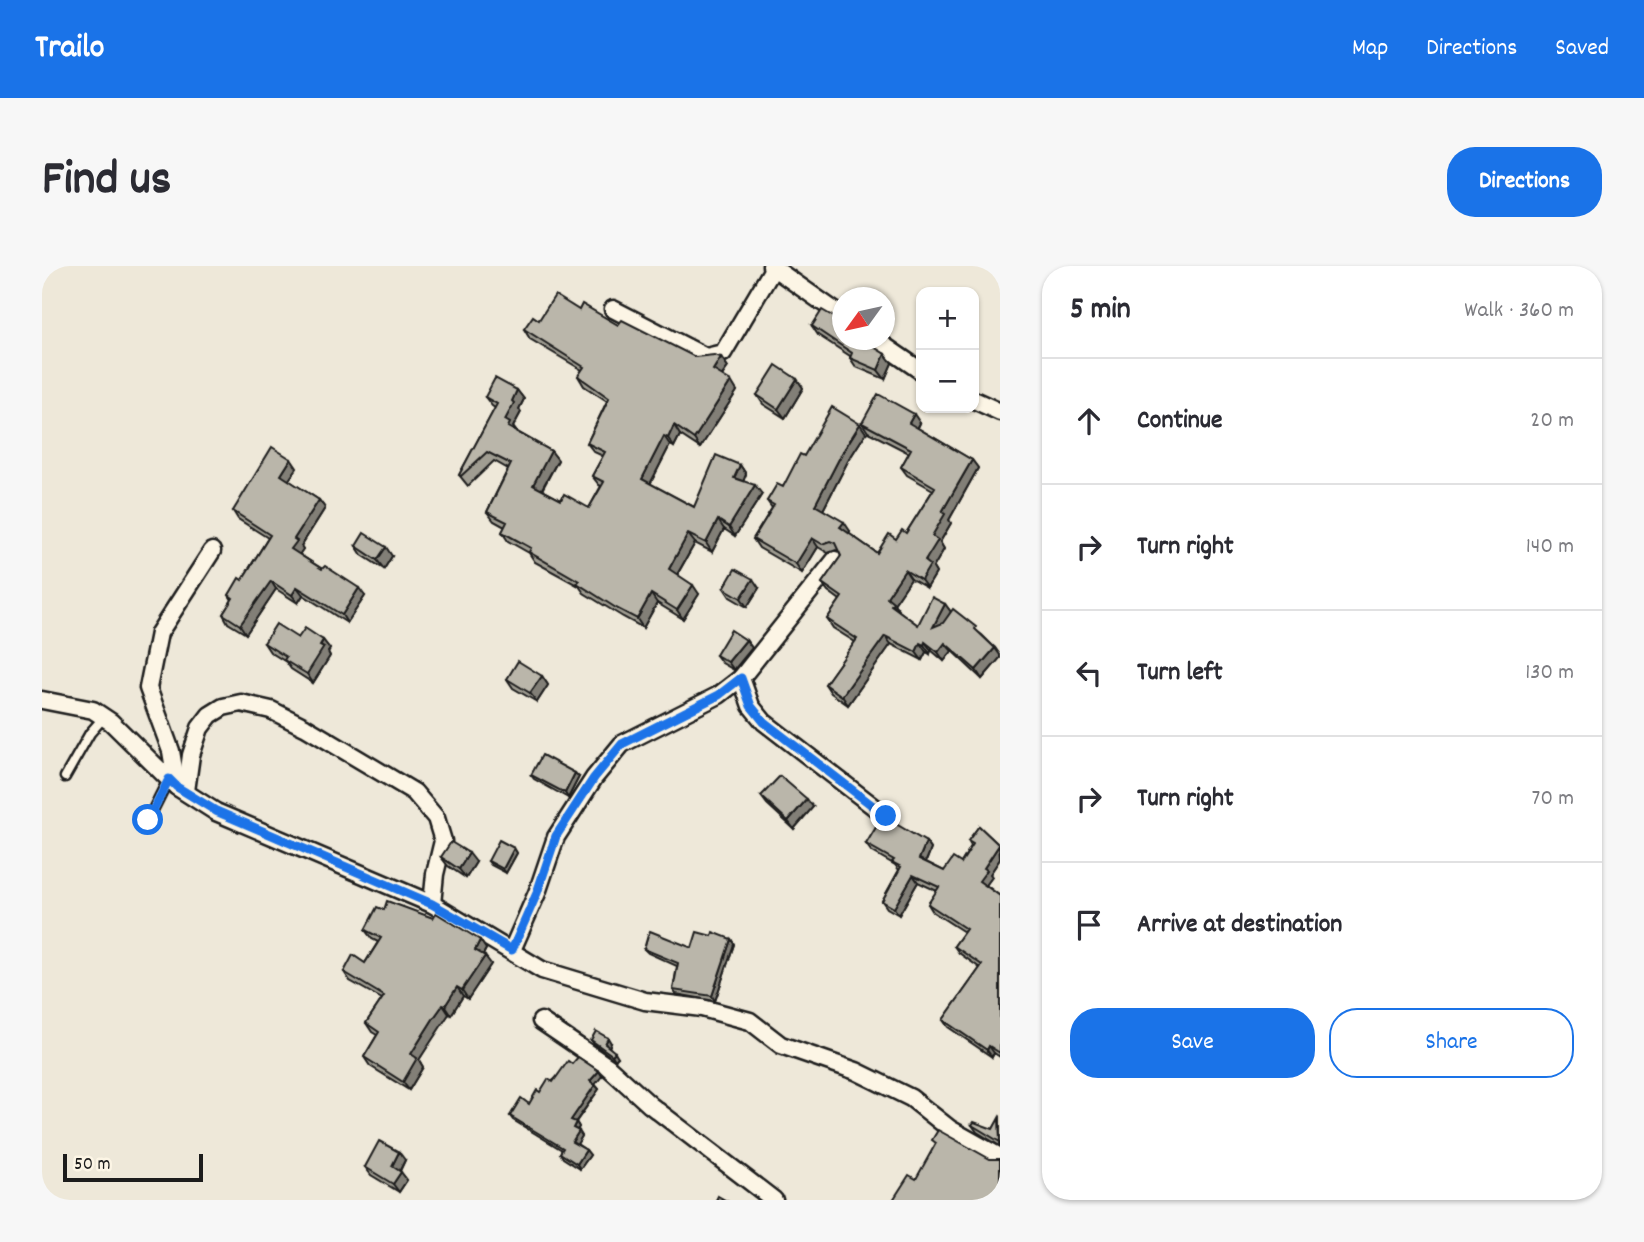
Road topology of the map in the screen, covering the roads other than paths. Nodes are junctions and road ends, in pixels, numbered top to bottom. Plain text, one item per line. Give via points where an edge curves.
1 (772, 267) edge
2 (614, 309) dead end
3 (832, 309) edge
4 (891, 350) edge
5 (916, 368) edge
6 (979, 402) edge
7 (1000, 412) edge
8 (212, 551) dead end
9 (835, 560) edge
10 (741, 678) junction
11 (44, 705) edge
12 (104, 717) junction
13 (65, 777) dead end
14 (177, 786) junction
15 (886, 816) edge
16 (148, 820) dead end
17 (432, 904) junction
18 (512, 950) junction
19 (541, 1021) dead end
20 (1000, 1157) edge
21 (774, 1200) edge

1 - 2 street via 723,354 706,357
1 - 3 street
4 - 5 street
6 - 7 street
8 - 14 street via 159,634 152,666 149,688 171,751
9 - 10 street
10 - 15 street via 751,706 764,722
10 - 18 street via 719,695 622,744 556,836
11 - 12 street via 93,710
12 - 13 lane
12 - 14 street
14 - 16 lane
14 - 17 street via 216,811
14 - 17 street via 200,728 210,715 241,703 271,710 414,792 436,818 443,841
17 - 18 street
18 - 20 street via 542,970 645,1001 702,1008 750,1021 781,1045 856,1071 911,1098 950,1129
19 - 21 street via 607,1066 650,1105

